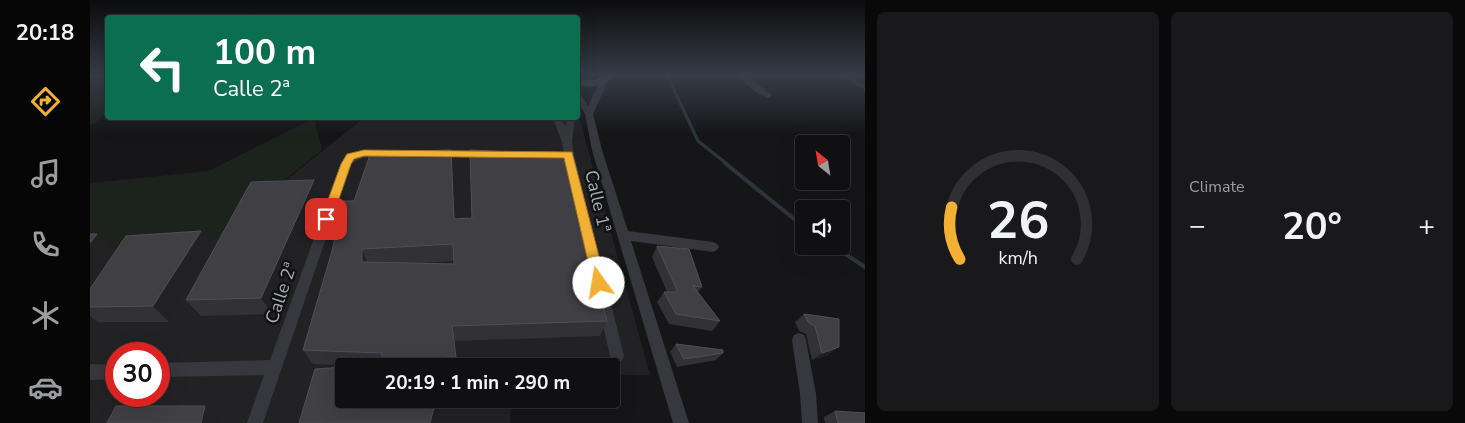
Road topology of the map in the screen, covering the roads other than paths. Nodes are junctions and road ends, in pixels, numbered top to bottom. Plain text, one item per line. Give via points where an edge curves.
1 (597, 95) edge
2 (581, 105) edge
3 (558, 120) edge
4 (571, 120) edge
5 (568, 148) junction
6 (393, 153) edge
7 (423, 153) edge
8 (491, 154) edge
9 (530, 154) edge
10 (623, 235) junction
11 (713, 247) dead end
12 (799, 340) dead end
13 (617, 356) dead end
14 (275, 367) junction
15 (170, 370) edge
16 (90, 372) edge
17 (105, 372) edge
18 (255, 423) edge
19 (681, 423) edge
20 (810, 423) edge

1 - 2 street
2 - 10 street
3 - 5 street, Calle 1ª
4 - 5 street, Calle 1ª
5 - 9 street
5 - 13 street, Calle 1ª
6 - 14 street, Calle 2ª via 364,153 351,157 346,164
7 - 8 street
10 - 11 street
10 - 19 street
12 - 20 street
14 - 15 street
14 - 18 street, Calle 2ª
16 - 17 street

